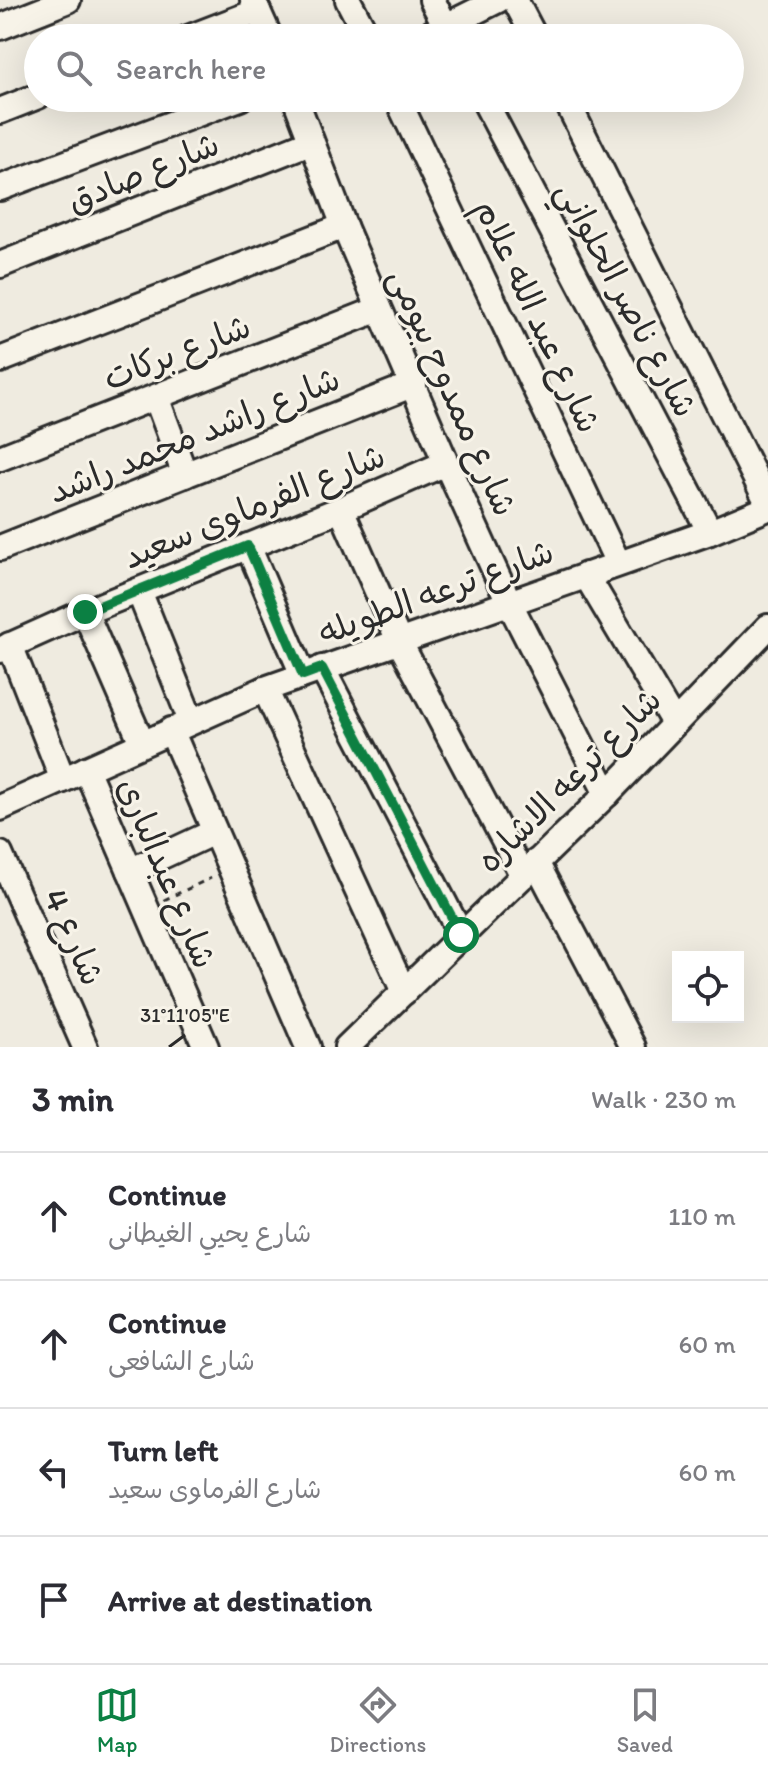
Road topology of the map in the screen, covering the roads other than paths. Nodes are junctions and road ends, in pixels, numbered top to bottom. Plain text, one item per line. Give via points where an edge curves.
1 (68, 0) edge
2 (348, 0) edge
3 (432, 0) edge
4 (498, 0) edge
5 (515, 0) edge
6 (256, 5) edge
7 (217, 24) edge
8 (264, 24) edge
9 (361, 24) edge
10 (445, 24) edge
11 (461, 24) edge
12 (528, 24) edge
13 (0, 27) edge
14 (24, 102) edge
15 (0, 111) edge
16 (203, 112) edge
17 (300, 112) edge
18 (404, 112) edge
19 (490, 112) edge
20 (572, 112) edge
21 (310, 142) junction
22 (0, 188) edge
23 (344, 226) junction
24 (0, 265) edge
25 (379, 309) junction
26 (0, 360) edge
27 (414, 384) junction
28 (156, 397) junction
29 (0, 458) edge
30 (446, 463) junction
31 (185, 475) junction
32 (768, 505) edge
33 (341, 509) junction
34 (710, 532) junction
35 (248, 546) junction
36 (0, 548) edge
37 (618, 563) junction
38 (586, 575) junction
39 (139, 591) junction
40 (509, 602) junction
41 (85, 612) junction
42 (768, 627) edge
43 (399, 641) junction
44 (5, 647) edge
45 (312, 672) junction
46 (265, 689) junction
47 (674, 723) junction
48 (181, 725) junction
49 (142, 743) junction
50 (86, 769) junction
51 (63, 780) junction
52 (607, 794) junction
53 (0, 808) edge
54 (214, 832) junction
55 (0, 854) edge
56 (529, 869) junction
57 (130, 871) junction
58 (461, 935) junction
59 (404, 992) junction
60 (85, 1047) edge
61 (206, 1047) edge
62 (308, 1047) edge
63 (347, 1047) edge
64 (633, 1047) edge

1 - 13 street
2 - 9 street
3 - 10 street
4 - 11 street
5 - 12 street
6 - 7 street
6 - 8 street
14 - 15 street
16 - 22 street
17 - 21 street, شارع ممدوح بيومى
18 - 37 street, شارع عبد الله علام
19 - 34 street, شارع ناصر الحلواني
20 - 32 street
21 - 23 street, شارع ممدوح بيومى
21 - 24 street, شارع صادق
23 - 25 street, شارع ممدوح بيومى
23 - 26 street
25 - 27 street, شارع ممدوح بيومى
25 - 28 street, شارع بركات
27 - 30 street, شارع ممدوح بيومى
27 - 31 street, شارع راشد محمد راشد
28 - 29 street, شارع بركات
28 - 31 street
30 - 33 street, شارع الفرماوى سعيد
30 - 40 street, شارع ممدوح بيومى
31 - 36 street, شارع راشد محمد راشد
32 - 34 street, شارع ترعه الطويله
33 - 35 street, شارع الفرماوى سعيد
33 - 43 street
34 - 37 street, شارع ترعه الطويله
35 - 39 street, شارع الفرماوى سعيد
35 - 45 street
37 - 38 street, شارع ترعه الطويله
38 - 40 street, شارع ترعه الطويله
38 - 47 street
39 - 41 street, شارع الفرماوى سعيد
39 - 48 street
40 - 43 street, شارع ترعه الطويله
40 - 52 street, شارع ممدوح بيومى
41 - 44 street, شارع الفرماوى سعيد
41 - 49 street
42 - 47 street, شارع ترعه الاشاره
43 - 45 street, شارع ترعه الطويله
43 - 56 street
44 - 51 street
45 - 46 street, شارع ترعه الطويله
45 - 58 street
46 - 48 street, شارع ترعه الطويله
46 - 59 street
47 - 52 street, شارع ترعه الاشاره
48 - 49 street, شارع ترعه الطويله
48 - 54 street
49 - 50 street, شارع ترعه الطويله
50 - 51 street, شارع ترعه الطويله
50 - 57 street, شارع عبدالبارى
51 - 53 street, شارع ترعه الطويله
52 - 56 street, شارع ترعه الاشاره
54 - 57 street
54 - 62 street
55 - 60 street, شارع 4
56 - 58 street, شارع ترعه الاشاره
56 - 64 street
57 - 61 street, شارع عبدالبارى
58 - 59 street, شارع ترعه الاشاره
59 - 63 street, شارع ترعه الاشاره

